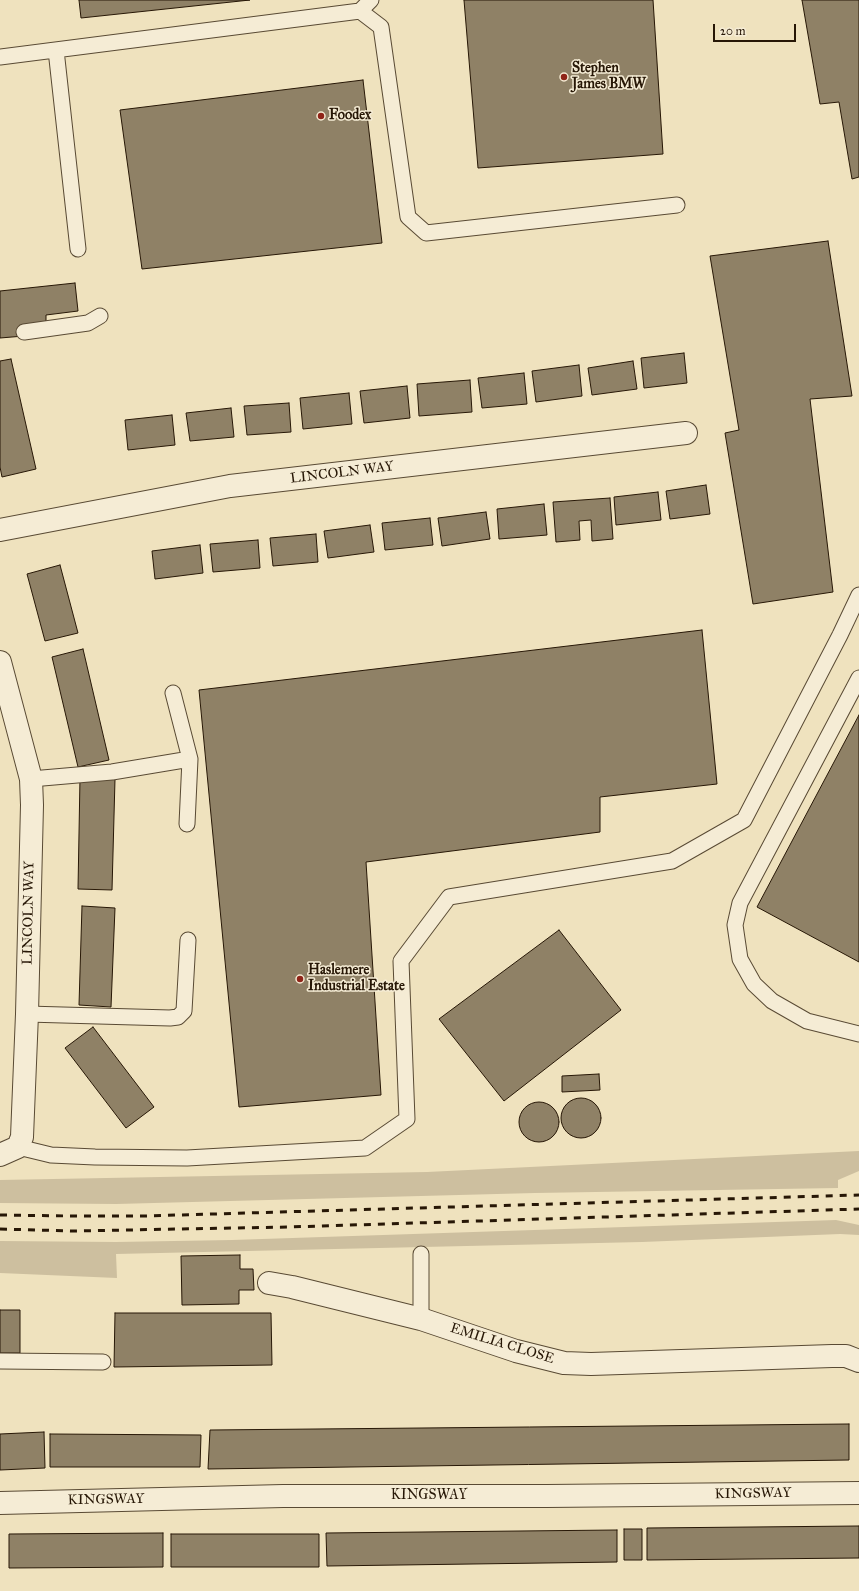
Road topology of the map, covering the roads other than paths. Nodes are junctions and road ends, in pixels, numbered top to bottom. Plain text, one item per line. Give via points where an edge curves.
1 (371, 0) edge
2 (360, 11) junction
3 (56, 50) junction
4 (0, 57) edge
5 (677, 205) dead end
6 (78, 249) dead end
7 (100, 316) dead end
8 (24, 332) dead end
9 (686, 433) dead end
10 (0, 530) edge
11 (859, 595) edge
12 (0, 662) edge
13 (859, 678) edge
14 (173, 693) dead end
15 (190, 759) junction
16 (31, 779) junction
17 (187, 824) dead end
18 (188, 940) dead end
19 (27, 1014) junction
20 (859, 1034) edge
21 (9, 1151) edge
22 (421, 1254) dead end
23 (269, 1284) dead end
24 (422, 1319) junction
25 (0, 1361) edge
26 (859, 1361) edge
27 (103, 1362) dead end
28 (859, 1493) edge
29 (0, 1503) edge

1 - 2 lane
2 - 3 lane
2 - 5 lane via 381,27 408,217 426,233
3 - 4 lane
3 - 6 lane
7 - 8 lane via 88,324
9 - 10 street, LINCOLN WAY via 230,486
11 - 21 lane via 744,820 672,861 449,897 401,961 407,1119 365,1148 180,1158 80,1156
12 - 16 street, LINCOLN WAY
13 - 20 lane via 740,903 735,926 740,959 754,984 772,1002 808,1021
14 - 15 lane
15 - 16 lane via 112,772
15 - 17 lane
16 - 19 street, LINCOLN WAY
18 - 19 lane via 184,1011 178,1017
19 - 21 street, LINCOLN WAY via 22,1137
22 - 24 lane
23 - 24 street, EMILIA CLOSE via 292,1287
24 - 26 street, EMILIA CLOSE via 516,1351 564,1363 832,1356 846,1356
25 - 27 lane
28 - 29 street, KINGSWAY via 283,1496

